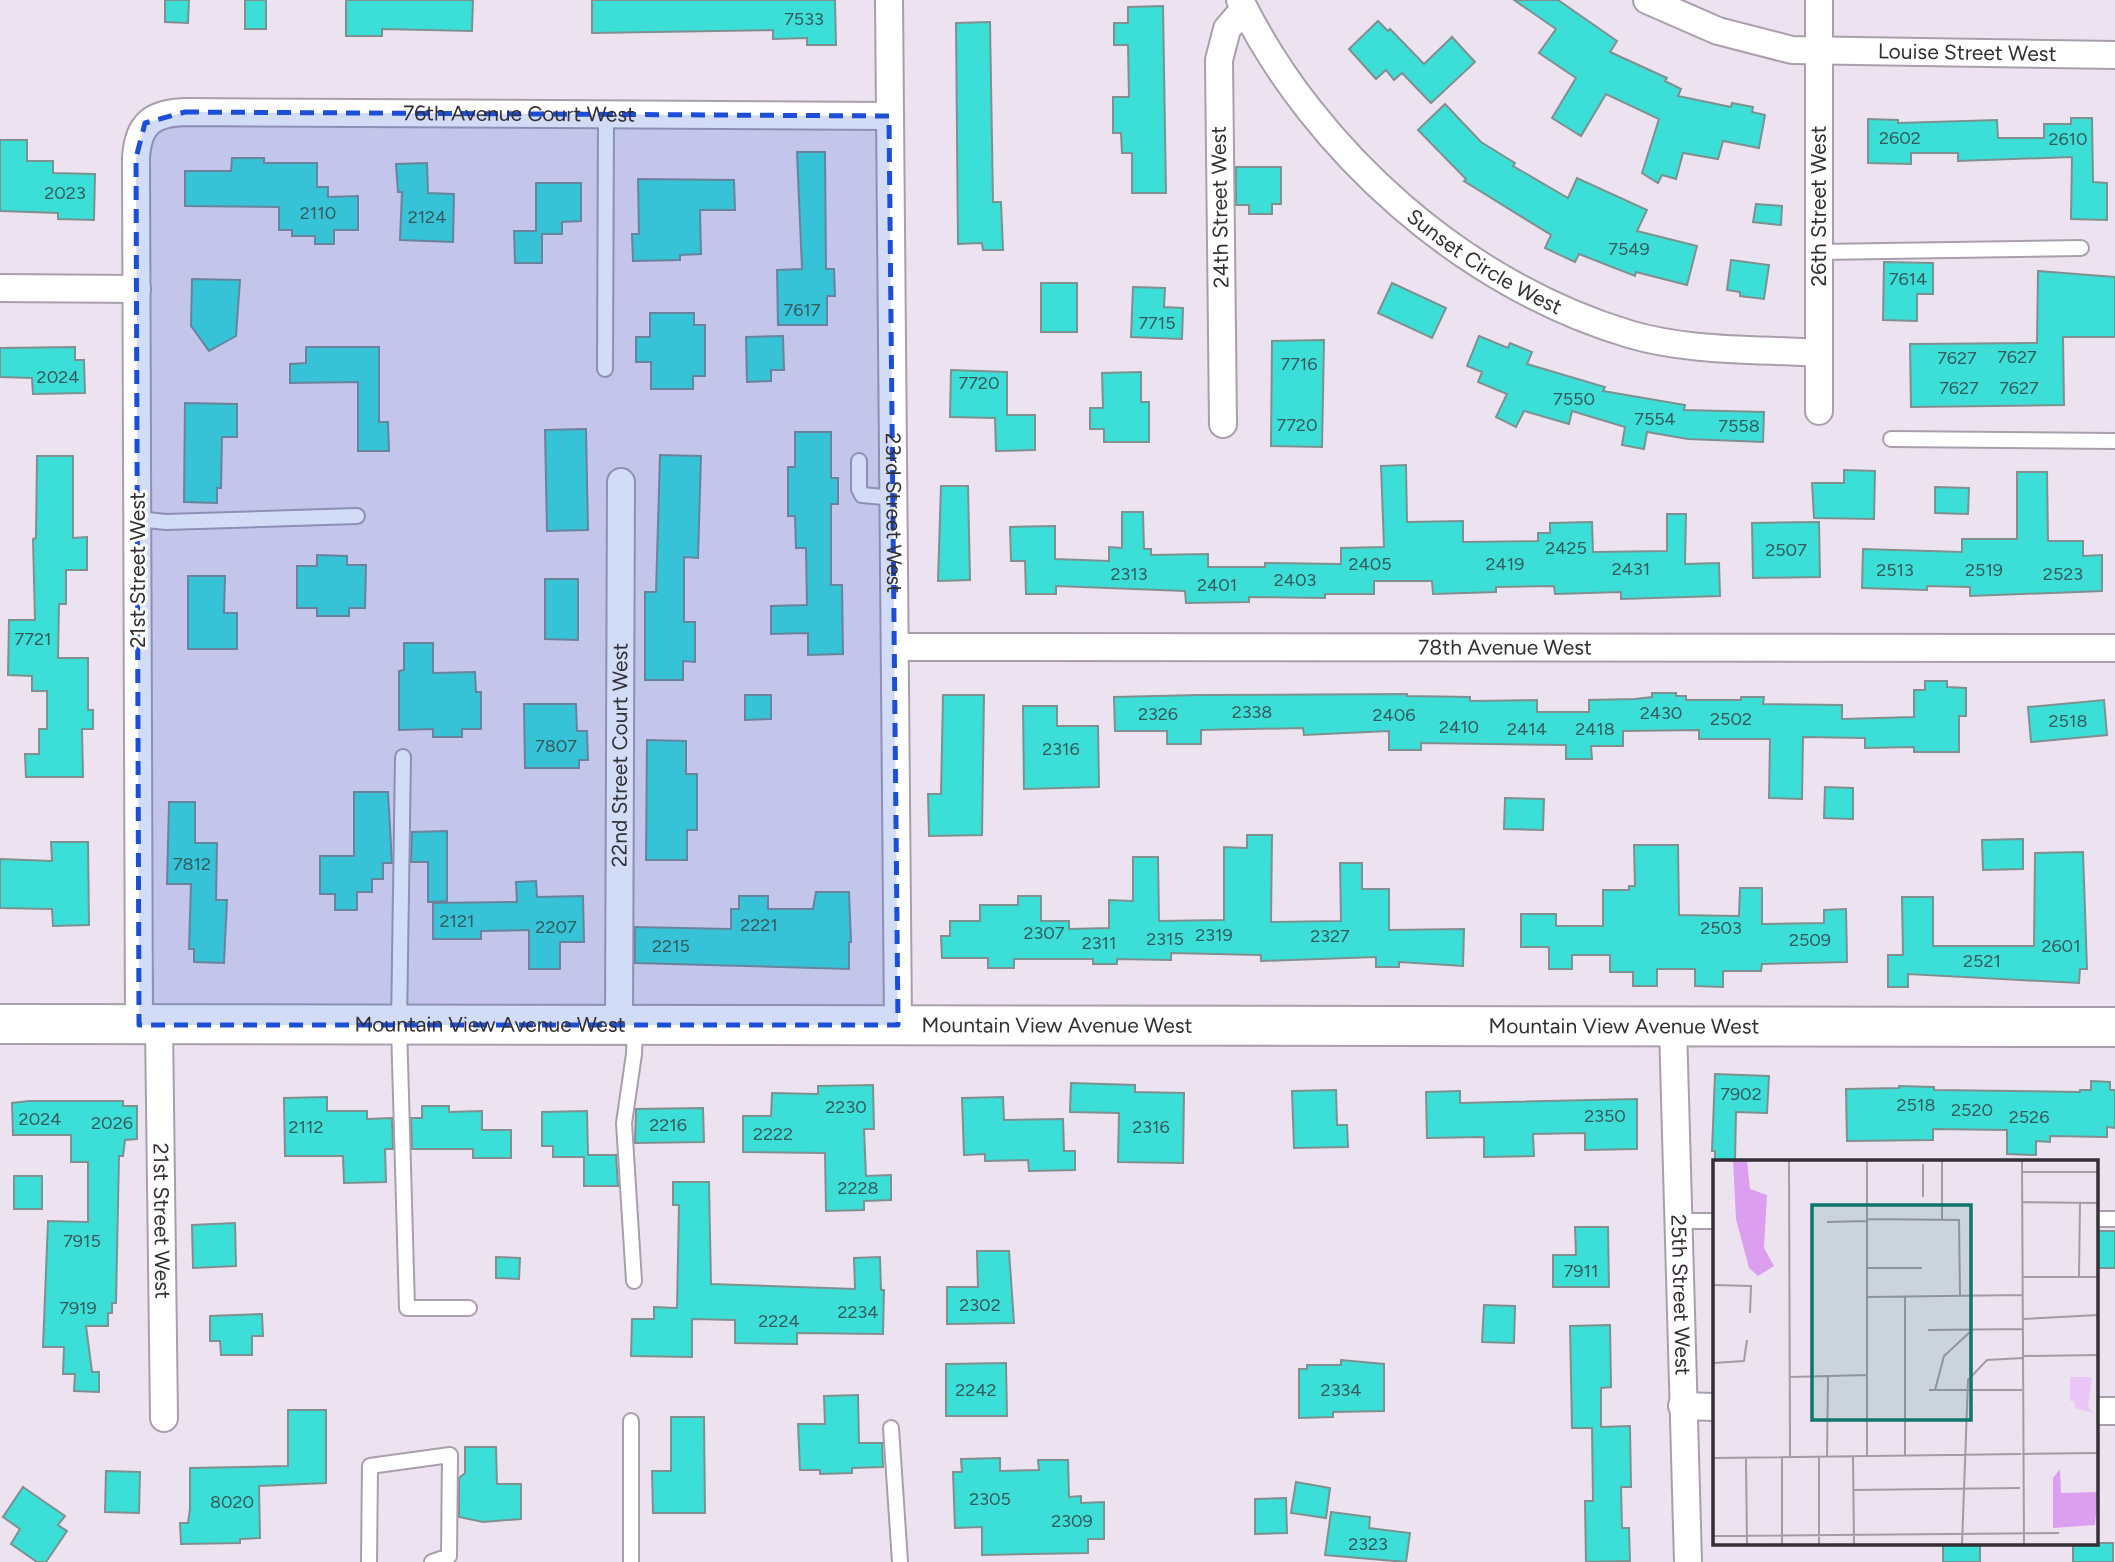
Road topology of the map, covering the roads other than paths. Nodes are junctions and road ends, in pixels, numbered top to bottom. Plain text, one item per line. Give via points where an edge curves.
1 (889, 0) edge
2 (1647, 0) edge
3 (1819, 0) edge
4 (1242, 5) edge
5 (1819, 52) junction
6 (2115, 55) edge
7 (606, 114) junction
8 (889, 116) junction
9 (150, 119) joint
10 (2081, 248) dead end
11 (1819, 252) junction
12 (0, 288) edge
13 (137, 289) junction
14 (1819, 353) junction
15 (604, 369) dead end
16 (1819, 411) dead end
17 (1223, 424) dead end
18 (1891, 439) dead end
19 (2115, 440) edge
20 (859, 461) dead end
21 (621, 482) dead end
22 (894, 498) junction
23 (356, 516) dead end
24 (138, 519) junction
25 (896, 647) junction
26 (2115, 648) edge
27 (403, 757) dead end
28 (0, 1024) edge
29 (149, 1025) junction
30 (898, 1025) junction
31 (399, 1026) junction
32 (627, 1026) junction
33 (1673, 1027) junction
34 (2115, 1027) edge
35 (1677, 1221) junction
36 (1713, 1221) edge
37 (634, 1281) dead end
38 (469, 1308) dead end
39 (1682, 1406) junction
40 (1713, 1407) edge
41 (164, 1418) dead end
42 (631, 1421) dead end
43 (891, 1428) dead end
44 (369, 1562) edge
45 (432, 1562) edge
46 (631, 1562) edge
47 (900, 1562) edge
48 (1688, 1562) edge

1 - 8 street, 23rd Street West
2 - 5 street, Louise Street West via 1740,37 1777,48
3 - 5 street, 26th Street West
4 - 14 street, Sunset Circle West via 1297,90 1368,176 1420,224 1478,264 1575,314 1631,334 1697,345
4 - 17 street, 24th Street West via 1227,29 1219,60
5 - 6 street, Louise Street West
5 - 11 street, 26th Street West
7 - 8 street, 76th Avenue Court West
7 - 9 street, 76th Avenue Court West via 185,112
7 - 15 lane
8 - 22 street, 23rd Street West
9 - 13 street, 21st Street West via 142,128 137,148
10 - 11 lane
11 - 14 street, 26th Street West
12 - 13 street
13 - 24 street, 21st Street West
14 - 16 street, 26th Street West
18 - 19 lane
20 - 22 lane via 862,495
21 - 32 street, 22nd Street Court West
22 - 25 street, 23rd Street West
23 - 24 lane via 166,523
24 - 29 street, 21st Street West
25 - 26 street, 78th Avenue West
25 - 30 street, 23rd Street West
27 - 31 lane
28 - 29 street, Mountain View Avenue West
29 - 31 street, Mountain View Avenue West
29 - 41 street, 21st Street West
30 - 32 street, Mountain View Avenue West
30 - 33 street, Mountain View Avenue West
31 - 32 street, Mountain View Avenue West
31 - 38 lane via 407,1308
32 - 37 lane via 634,1054 624,1123
33 - 34 street, Mountain View Avenue West
33 - 35 street, 25th Street West
35 - 36 lane
35 - 39 street, 25th Street West
39 - 40 street
39 - 48 street, 25th Street West
42 - 46 lane
43 - 47 lane
44 - 45 lane via 370,1466 450,1455 449,1556

